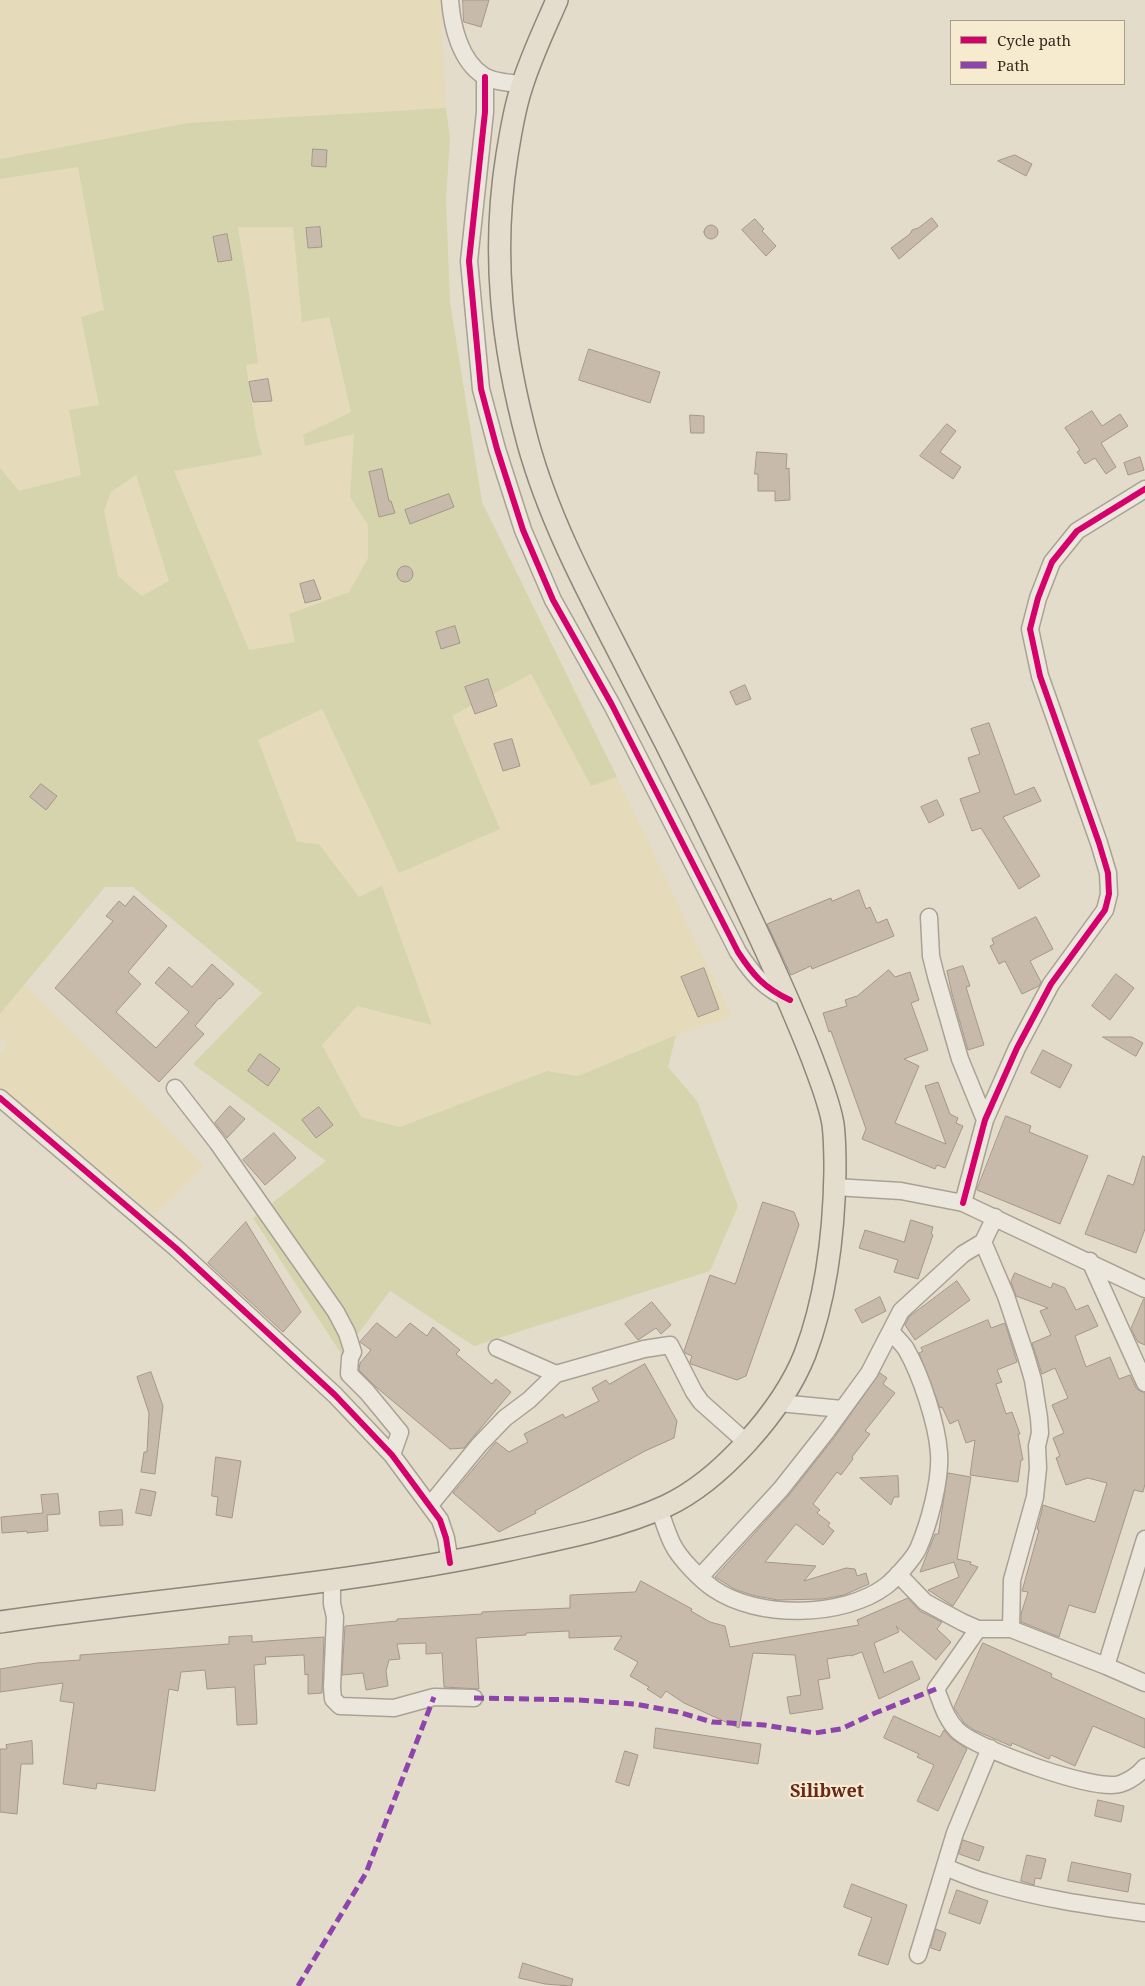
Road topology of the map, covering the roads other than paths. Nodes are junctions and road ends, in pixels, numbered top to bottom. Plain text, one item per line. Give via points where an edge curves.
1 (450, 0) edge
2 (557, 0) edge
3 (486, 77) junction
4 (522, 84) junction
5 (1145, 488) edge
6 (929, 918) dead end
7 (790, 1000) junction
8 (175, 1088) dead end
9 (0, 1098) edge
10 (985, 1120) junction
11 (835, 1187) junction
12 (963, 1203) junction
13 (995, 1217) junction
14 (983, 1242) junction
15 (1090, 1261) junction
16 (1145, 1289) edge
17 (892, 1332) junction
18 (497, 1348) dead end
19 (556, 1374) junction
20 (1145, 1383) edge
21 (780, 1403) junction
22 (842, 1409) junction
23 (747, 1443) junction
24 (392, 1456) junction
25 (430, 1505) junction
26 (659, 1510) junction
27 (1145, 1539) edge
28 (450, 1563) junction
29 (898, 1574) junction
30 (700, 1577) junction
31 (332, 1582) junction
32 (0, 1622) edge
33 (978, 1629) junction
34 (1011, 1629) junction
35 (1106, 1666) junction
36 (1145, 1683) edge
37 (474, 1698) dead end
38 (990, 1748) junction
39 (1145, 1767) edge
40 (945, 1867) junction
41 (1144, 1913) edge
42 (918, 1956) dead end

1 - 3 street via 461,48 471,66
2 - 4 main road
3 - 4 street
3 - 7 street via 469,261 481,390 523,530 553,600 612,705 738,952 760,982
4 - 7 main road via 512,121 501,190 498,250 501,310 512,380 530,450 548,508 703,814
5 - 10 street via 1077,531 1052,562 1030,629 1040,676 1108,873 1109,894 1105,910 1051,984 1017,1048
6 - 10 street via 931,956 936,976 960,1059
7 - 11 main road via 827,1098 835,1140
8 - 24 street via 217,1142 336,1312 354,1352 350,1358 350,1374 400,1432
9 - 24 street via 178,1249 335,1395
10 - 12 street
11 - 12 street via 901,1191
11 - 21 main road via 832,1235 815,1328 799,1370
12 - 13 street
13 - 14 street
13 - 15 street
14 - 17 street via 920,1292 901,1311
14 - 34 street via 1026,1356 1039,1418 1036,1487 1012,1580
15 - 16 street
15 - 20 street
17 - 22 street via 869,1373
17 - 29 street via 906,1349 921,1383 936,1431 939,1455 936,1487 917,1550
18 - 19 street
19 - 23 street via 644,1349 670,1345 701,1402
19 - 25 street via 479,1445
21 - 22 street
21 - 23 main road
22 - 30 street via 781,1489
23 - 26 main road via 715,1473
24 - 25 street
25 - 28 street via 440,1520
26 - 28 main road via 580,1535
26 - 30 street via 673,1546
27 - 35 street
28 - 31 main road
29 - 30 street via 887,1585 859,1601 825,1610 801,1612 735,1600
29 - 33 street via 925,1602
31 - 32 main road
31 - 37 street via 335,1617 332,1687 334,1699 340,1706 394,1708 434,1697
33 - 34 street
33 - 38 street via 936,1689 947,1717 958,1732
34 - 35 street
35 - 36 street
38 - 39 street via 1050,1772 1096,1784 1119,1784
38 - 40 street via 955,1833
40 - 41 street via 1025,1892
40 - 42 street

